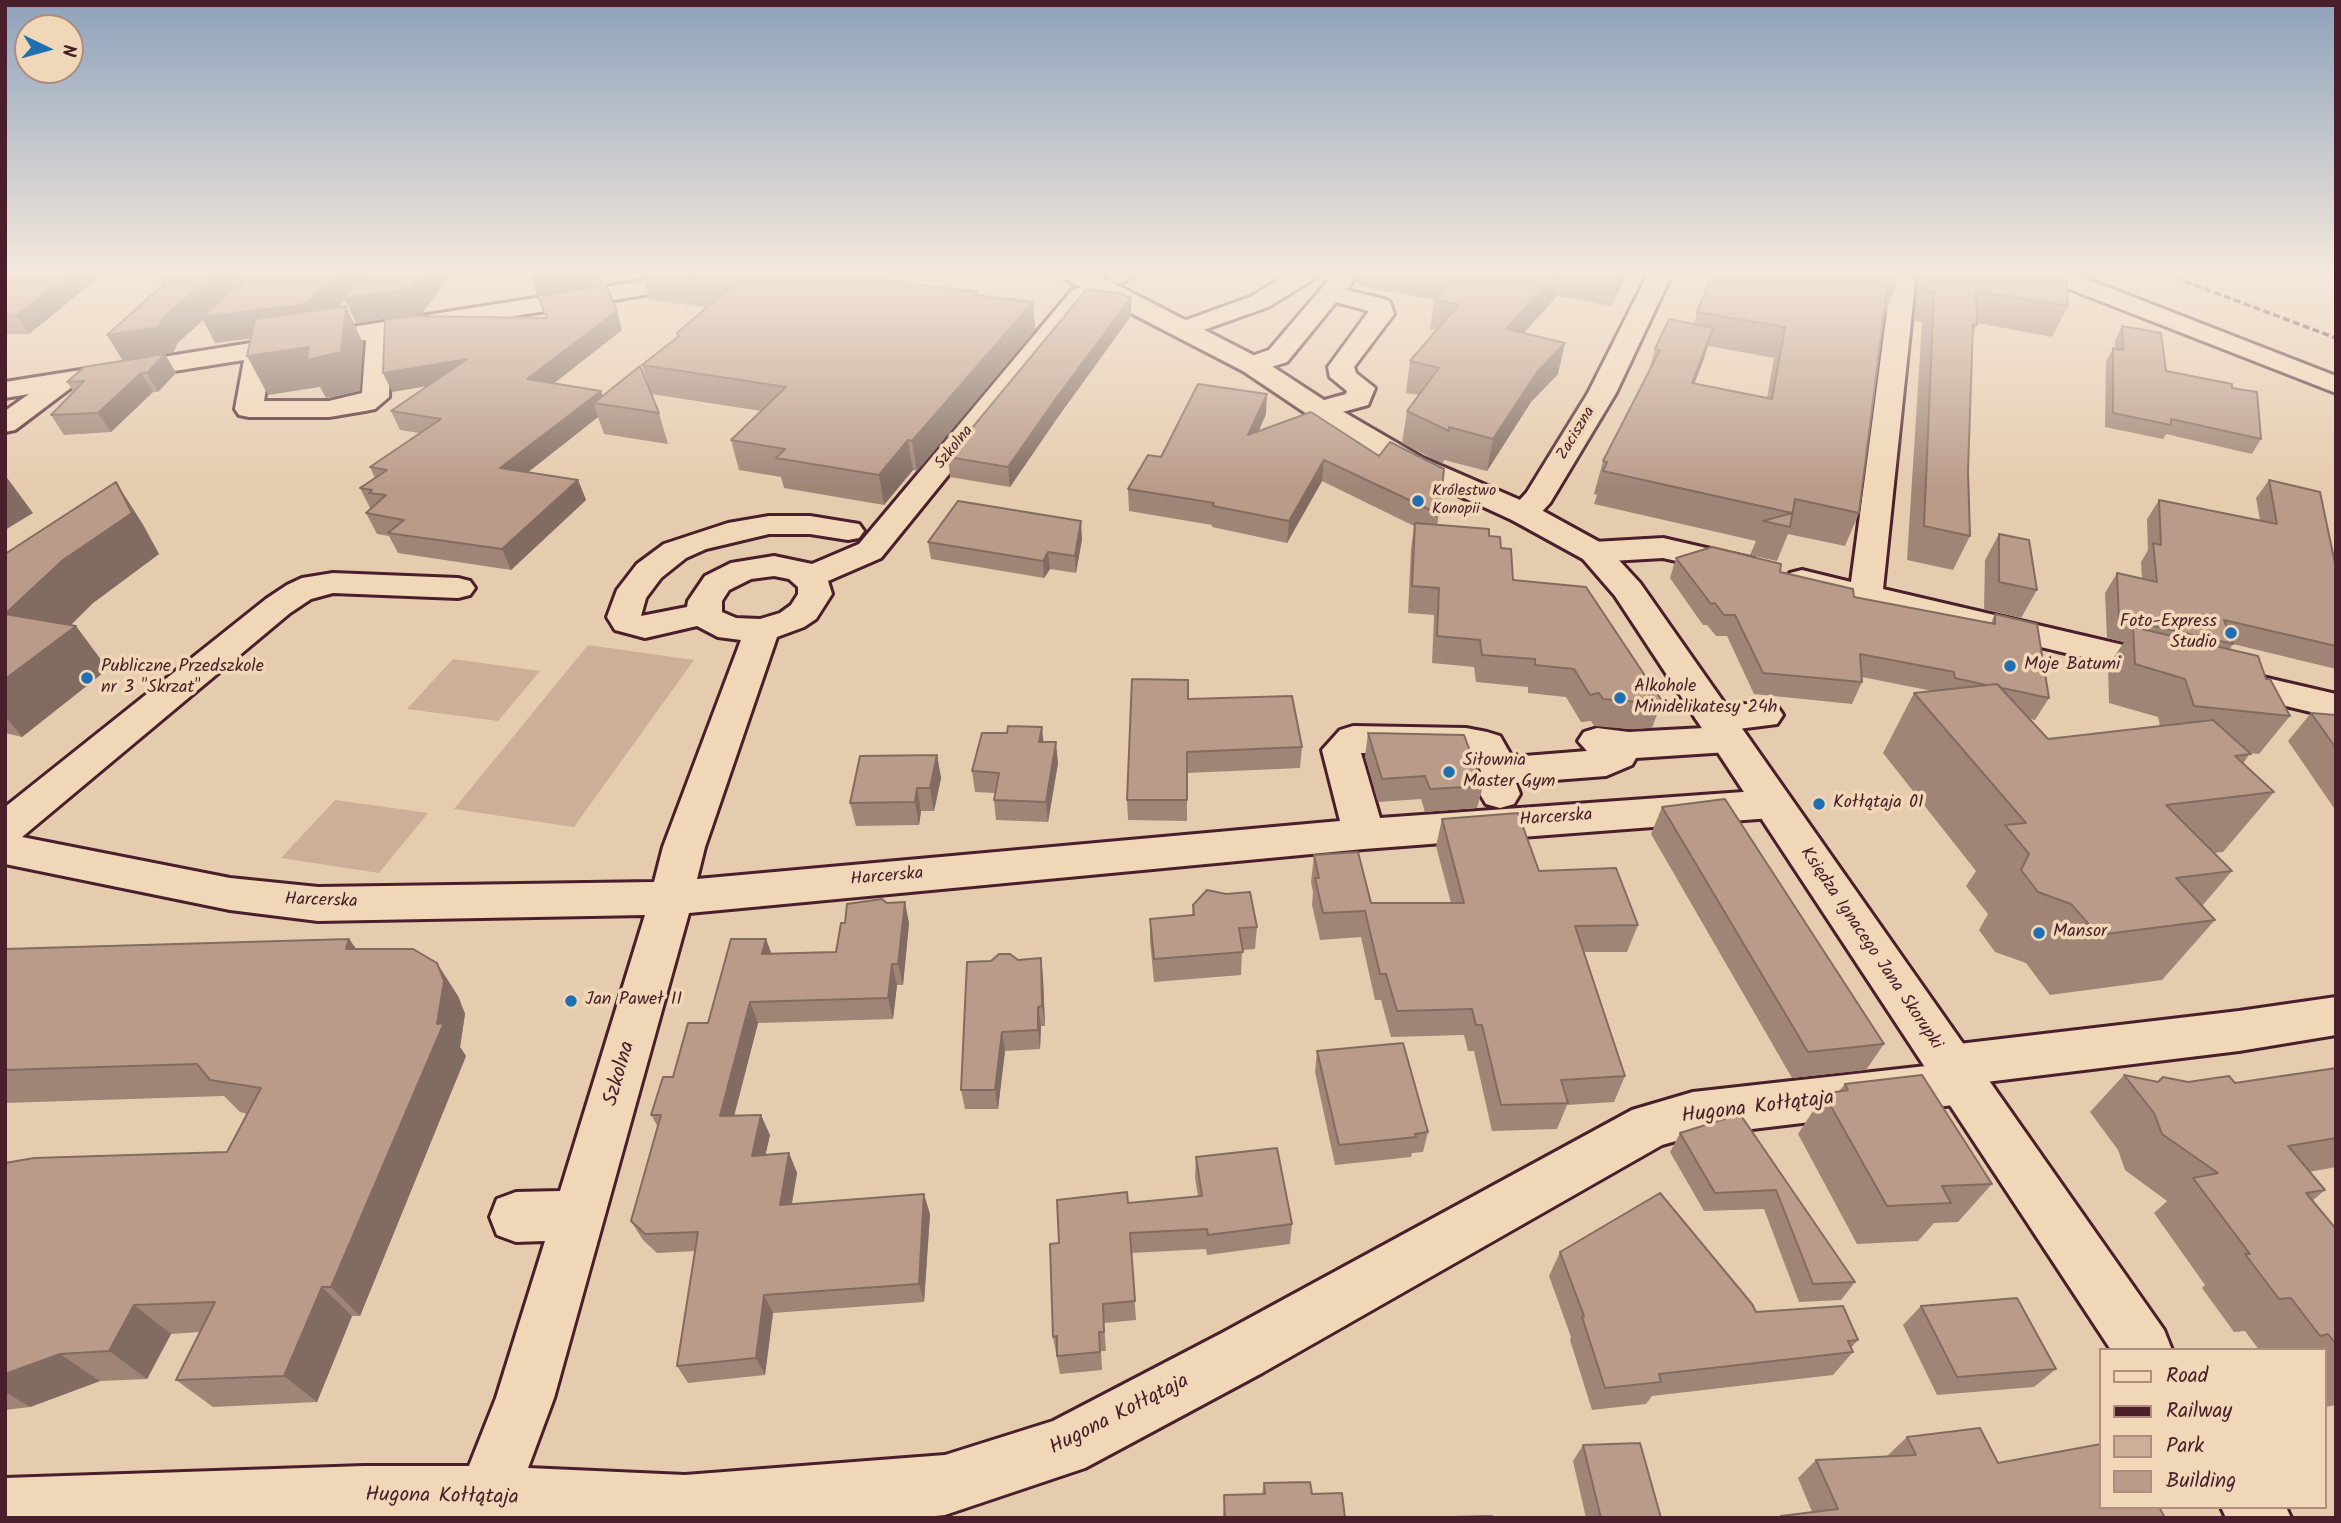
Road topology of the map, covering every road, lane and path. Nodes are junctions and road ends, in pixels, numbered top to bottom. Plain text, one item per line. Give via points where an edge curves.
1 (195, 345) edge
2 (291, 345) edge
3 (378, 345) edge
4 (1030, 345) edge
5 (1214, 345) edge
6 (1287, 345) edge
7 (1358, 345) edge
8 (1626, 345) edge
9 (1896, 345) edge
10 (2234, 345) edge
11 (259, 350) junction
12 (186, 362) junction
13 (1252, 365) junction
14 (65, 381) junction
15 (2336, 385) edge
16 (5, 390) edge
17 (1320, 410) junction
18 (5, 424) edge
19 (1523, 513) junction
20 (755, 526) junction
21 (848, 531) dead end
22 (1594, 552) junction
23 (765, 566) junction
24 (809, 577) junction
25 (458, 588) dead end
26 (1866, 595) junction
27 (706, 614) junction
28 (762, 630) junction
29 (2336, 706) edge
30 (1765, 715) dead end
31 (1721, 729) junction
32 (1500, 771) junction
33 (1772, 804) junction
34 (1512, 822) junction
35 (5, 829) edge
36 (1364, 834) junction
37 (5, 849) edge
38 (669, 898) junction
39 (2336, 1016) edge
40 (1956, 1074) junction
41 (579, 1216) junction
42 (516, 1217) dead end
43 (2143, 1348) edge
44 (483, 1507) edge
45 (786, 1508) edge
46 (5, 1509) edge

1 - 12 street
2 - 11 street
3 - 11 street via 375,397 365,404 329,409 249,409
4 - 24 street, Szkolna via 870,551
5 - 13 street
6 - 13 street via 1278,356
7 - 17 street via 1341,367 1343,377 1361,388 1358,399
8 - 19 street, Zaciszna via 1602,394 1539,497
9 - 26 street
10 - 15 street
11 - 12 street
12 - 14 street
13 - 17 street
14 - 16 street
14 - 18 street
17 - 19 street via 1413,464
19 - 22 street
20 - 21 street via 810,525
20 - 23 street
20 - 27 street via 702,539 662,560 636,586 624,617 628,623 645,626
22 - 26 street via 1662,548
22 - 31 street, Księdza Ignacego Jana Skorupki via 1628,590
23 - 24 street via 788,567
23 - 27 street via 743,570 718,583 705,601
24 - 28 street via 815,594 804,612
25 - 35 street via 332,583 299,592
26 - 29 street
27 - 28 street via 730,629
28 - 38 street, Szkolna
30 - 31 street
31 - 32 street via 1608,749 1606,763
31 - 33 street, Księdza Ignacego Jana Skorupki
32 - 34 street via 1495,781
32 - 36 street via 1487,745 1353,739 1341,750
33 - 34 street, Harcerska
33 - 40 street, Księdza Ignacego Jana Skorupki
34 - 36 street, Harcerska
36 - 38 street, Harcerska
37 - 38 street, Harcerska via 230,894 318,904
38 - 41 street, Szkolna
39 - 40 street, Hugona Kołłątaja via 2227,1017
40 - 43 street, Księdza Ignacego Jana Skorupki
40 - 45 street, Hugona Kołłątaja via 1693,1114 1650,1126 1064,1447 945,1485
41 - 42 street
41 - 44 street, Szkolna via 525,1398
44 - 45 street, Hugona Kołłątaja
44 - 46 street, Hugona Kołłątaja via 364,1497

